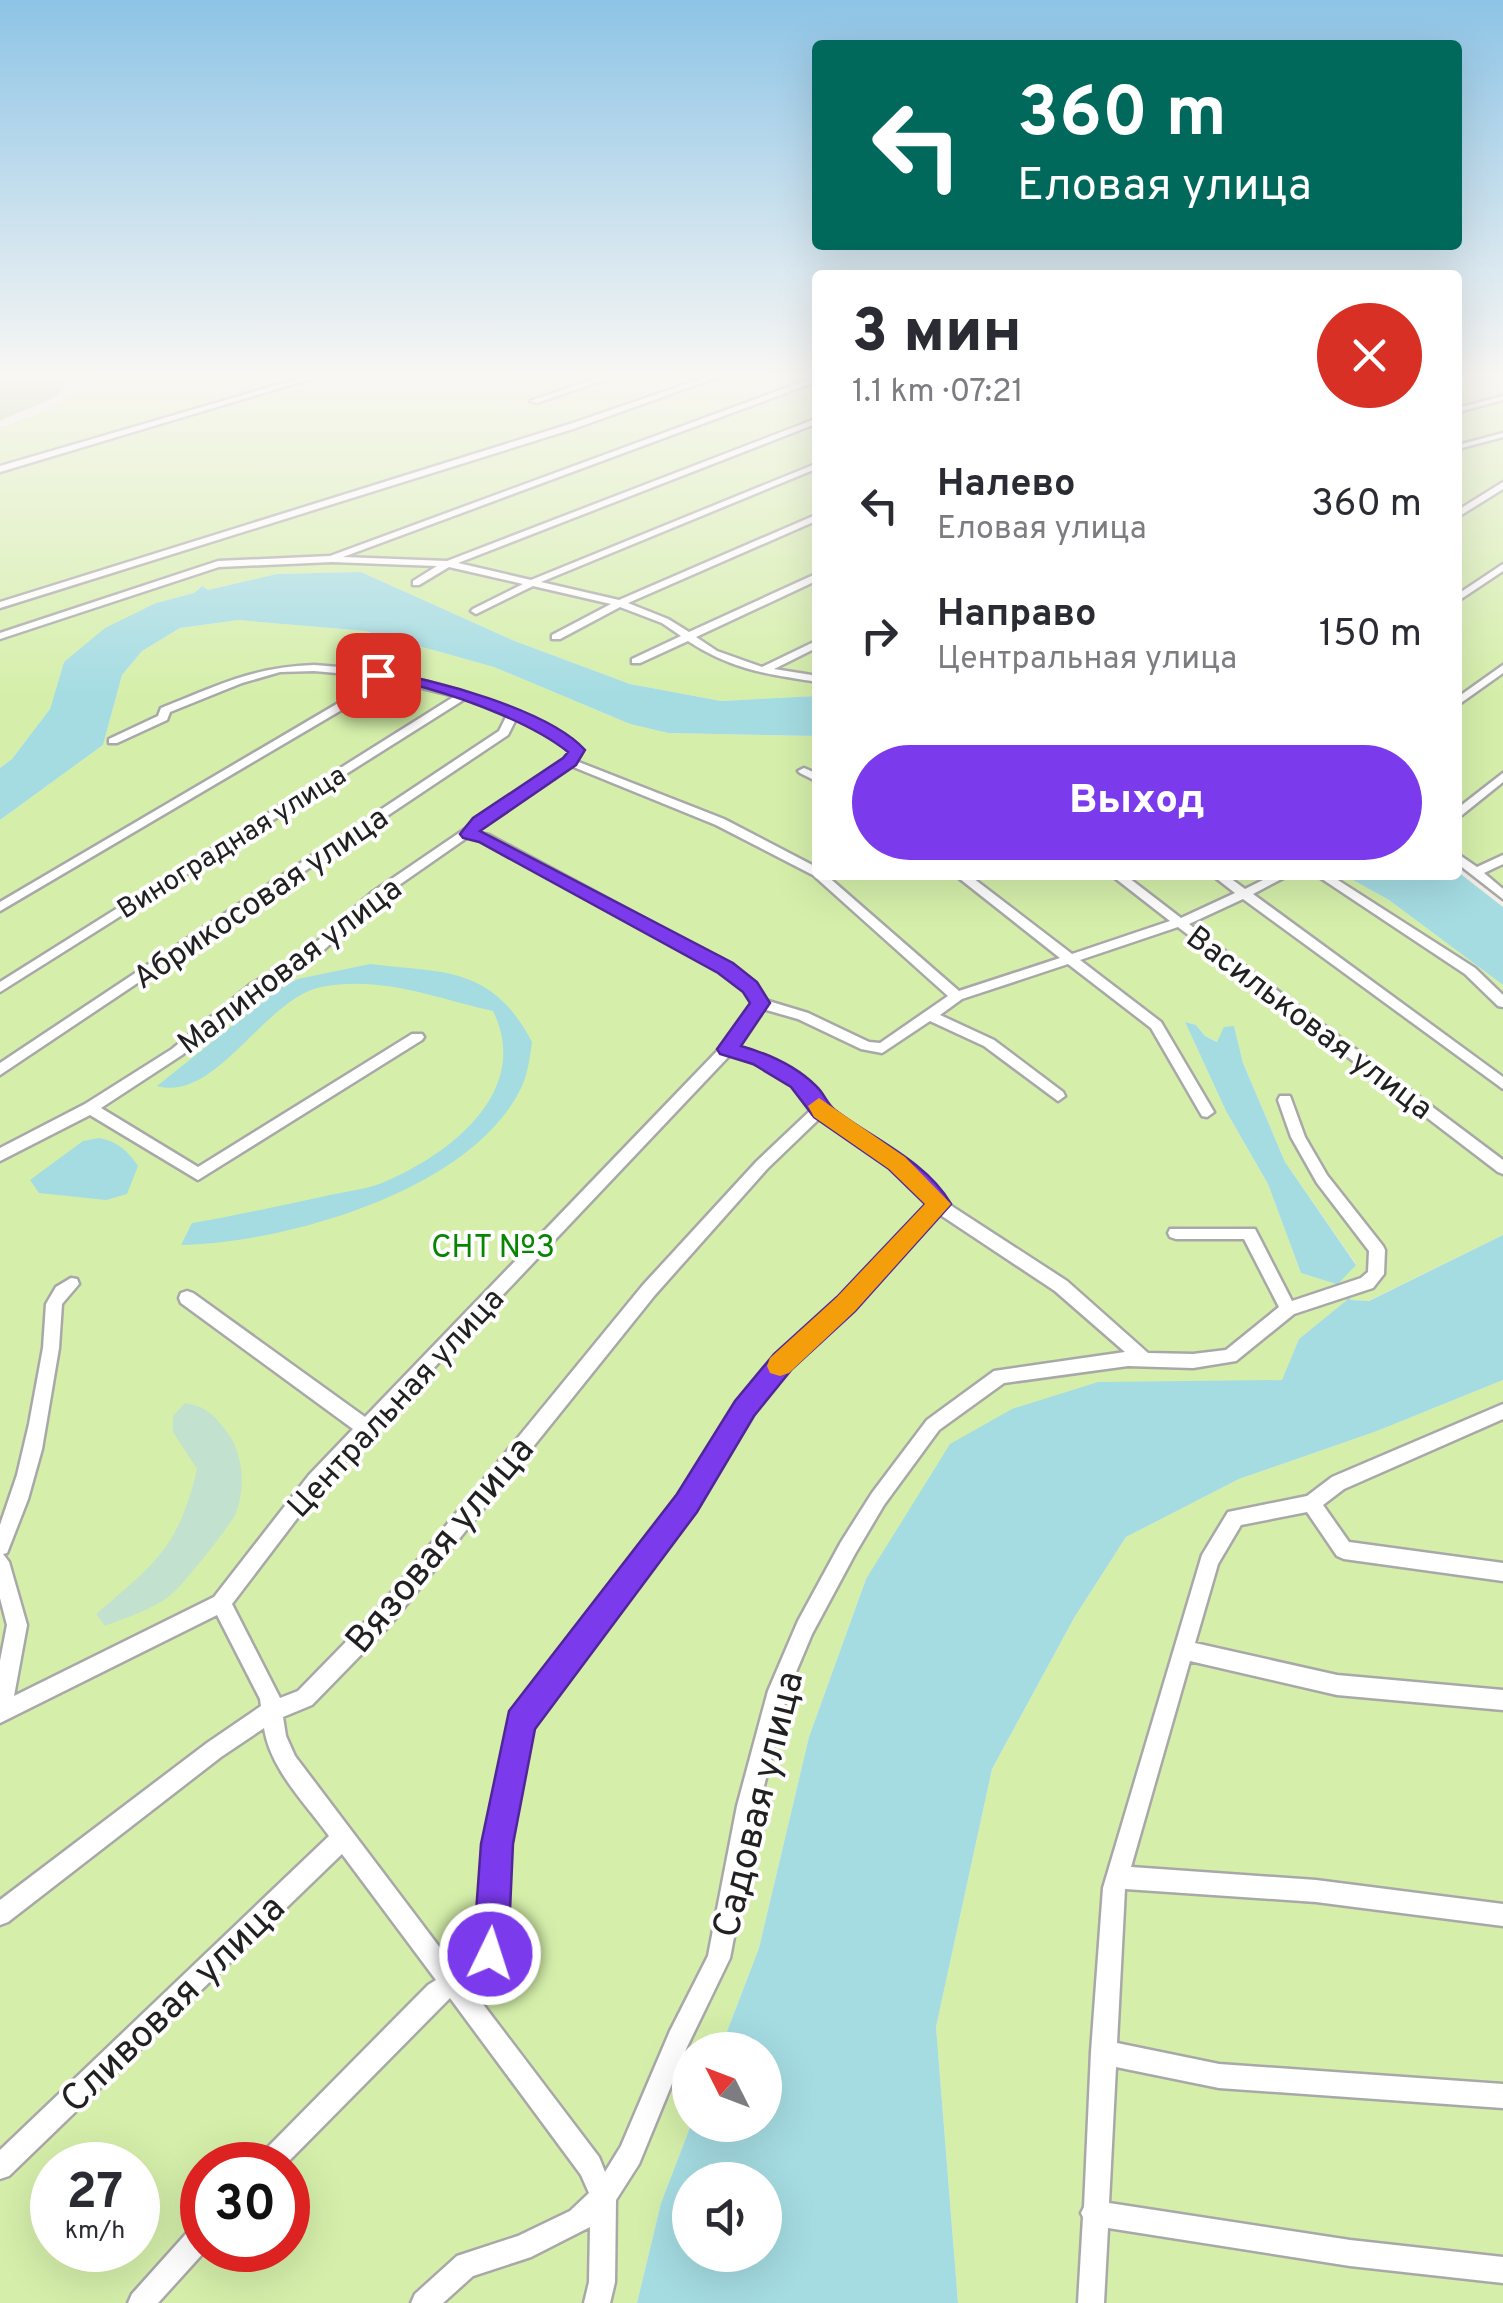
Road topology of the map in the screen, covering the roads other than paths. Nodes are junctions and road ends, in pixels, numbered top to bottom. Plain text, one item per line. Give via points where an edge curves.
1 (399, 480) edge
2 (541, 480) edge
3 (663, 480) edge
4 (780, 480) edge
5 (1503, 485) edge
6 (1462, 511) edge
7 (812, 520) edge
8 (332, 558) junction
9 (448, 564) junction
10 (1503, 567) edge
11 (812, 579) edge
12 (534, 582) junction
13 (416, 584) dead end
14 (1462, 595) edge
15 (620, 603) junction
16 (0, 605) edge
17 (476, 612) dead end
18 (0, 636) edge
19 (687, 636) junction
20 (556, 637) dead end
21 (812, 646) edge
22 (636, 660) dead end
23 (1503, 668) edge
24 (764, 670) junction
25 (378, 675) junction
26 (812, 677) edge
27 (463, 695) junction
28 (1462, 699) edge
29 (512, 716) junction
30 (112, 740) dead end
31 (570, 762) junction
32 (804, 770) dead end
33 (812, 775) edge
34 (1503, 776) edge
35 (1462, 804) edge
36 (469, 834) junction
37 (1503, 859) edge
38 (1462, 861) edge
39 (812, 871) edge
40 (1476, 872) junction
41 (825, 880) edge
42 (968, 880) edge
43 (1123, 880) edge
44 (1225, 880) edge
45 (1273, 880) edge
46 (1330, 880) edge
47 (1244, 894) junction
48 (1503, 894) edge
49 (0, 908) edge
50 (1178, 922) junction
51 (1071, 957) junction
52 (0, 988) edge
53 (957, 996) junction
54 (760, 1003) junction
55 (1503, 1003) edge
56 (929, 1015) junction
57 (417, 1037) dead end
58 (727, 1049) junction
59 (0, 1070) edge
60 (1503, 1084) edge
61 (1058, 1096) dead end
62 (1285, 1100) dead end
63 (90, 1108) junction
64 (820, 1109) junction
65 (1207, 1112) dead end
66 (0, 1155) edge
67 (1503, 1168) edge
68 (940, 1204) junction
69 (1176, 1232) dead end
70 (71, 1284) dead end
71 (187, 1298) dead end
72 (1288, 1309) junction
73 (1146, 1360) junction
74 (1503, 1411) edge
75 (366, 1428) junction
76 (1311, 1503) junction
77 (0, 1547) edge
78 (0, 1562) edge
79 (1503, 1572) edge
80 (220, 1602) junction
81 (1183, 1650) junction
82 (1503, 1700) edge
83 (272, 1712) junction
84 (0, 1713) edge
85 (343, 1838) junction
86 (1117, 1877) junction
87 (0, 1914) edge
88 (1503, 1914) edge
89 (452, 1984) junction
90 (1104, 2052) junction
91 (1503, 2096) edge
92 (290, 2142) edge
93 (0, 2167) edge
94 (603, 2197) junction
95 (1094, 2213) junction
96 (180, 2260) edge
97 (1503, 2270) edge
98 (141, 2303) edge
99 (424, 2303) edge
100 (597, 2303) edge
101 (1091, 2303) edge

1 - 16 street
2 - 8 street
3 - 9 street
4 - 12 street
5 - 6 street
7 - 15 street
8 - 9 street
8 - 18 street via 218,564
9 - 12 street
9 - 13 street
10 - 14 street
11 - 19 street
12 - 15 street
12 - 17 street
15 - 19 street
15 - 20 street
19 - 22 street
19 - 24 street via 712,653
21 - 24 street
23 - 28 street
24 - 26 street
25 - 27 street
25 - 30 street via 278,669 164,710 162,718
25 - 49 street via 351,700
27 - 29 street
27 - 52 street, Виноградная улица
29 - 31 street via 577,750
29 - 59 street, Абрикосовая улица via 504,732
31 - 36 street, Малиновая улица
31 - 39 street via 720,822
32 - 33 street
34 - 35 street
36 - 54 street via 726,968
36 - 63 street, Малиновая улица via 352,914 308,957 276,973 176,1052
37 - 40 street
38 - 40 street
40 - 48 street
41 - 53 street
42 - 51 street
43 - 50 street, Васильковая улица
44 - 47 street
45 - 47 street
46 - 55 street via 1470,971
47 - 50 street
47 - 60 street
50 - 51 street
50 - 67 street, Васильковая улица
51 - 53 street
51 - 65 street via 1156,1025
53 - 56 street
54 - 56 street via 882,1048
54 - 58 street, Центральная улица
56 - 61 street via 989,1043
57 - 63 street via 198,1174
58 - 64 street via 778,1068
58 - 75 street, Центральная улица
62 - 72 street via 1322,1179 1377,1250 1376,1274 1366,1283
63 - 66 street, Малиновая улица
64 - 68 street via 897,1163
64 - 83 street, Вязовая улица via 649,1290 383,1618 305,1698
68 - 73 street via 1061,1286
68 - 89 street via 744,1408 687,1503 520,1722 497,1844 490,1954
69 - 72 street via 1250,1233
70 - 77 street via 52,1310 37,1431
71 - 75 street
72 - 73 street, Садовая улица via 1230,1356
73 - 94 street, Садовая улица via 1000,1376 933,1426 878,1499 805,1628 778,1692 719,1958 630,2154
74 - 76 street via 1338,1483
75 - 80 street, Центральная улица via 315,1481
76 - 79 street via 1344,1550
76 - 81 street via 1235,1518 1209,1560
78 - 84 street via 17,1625
80 - 83 street via 270,1696
80 - 84 street, Центральная улица
81 - 82 street via 1338,1684
81 - 86 street
83 - 85 street via 288,1763
83 - 87 street, Вязовая улица
85 - 89 street
85 - 93 street, Сливовая улица
86 - 88 street via 1316,1891
86 - 90 street
89 - 92 street
89 - 94 street via 590,2166
90 - 91 street via 1219,2076
90 - 95 street
94 - 99 street via 580,2220 466,2265
94 - 100 street
95 - 97 street
95 - 101 street
96 - 98 street

